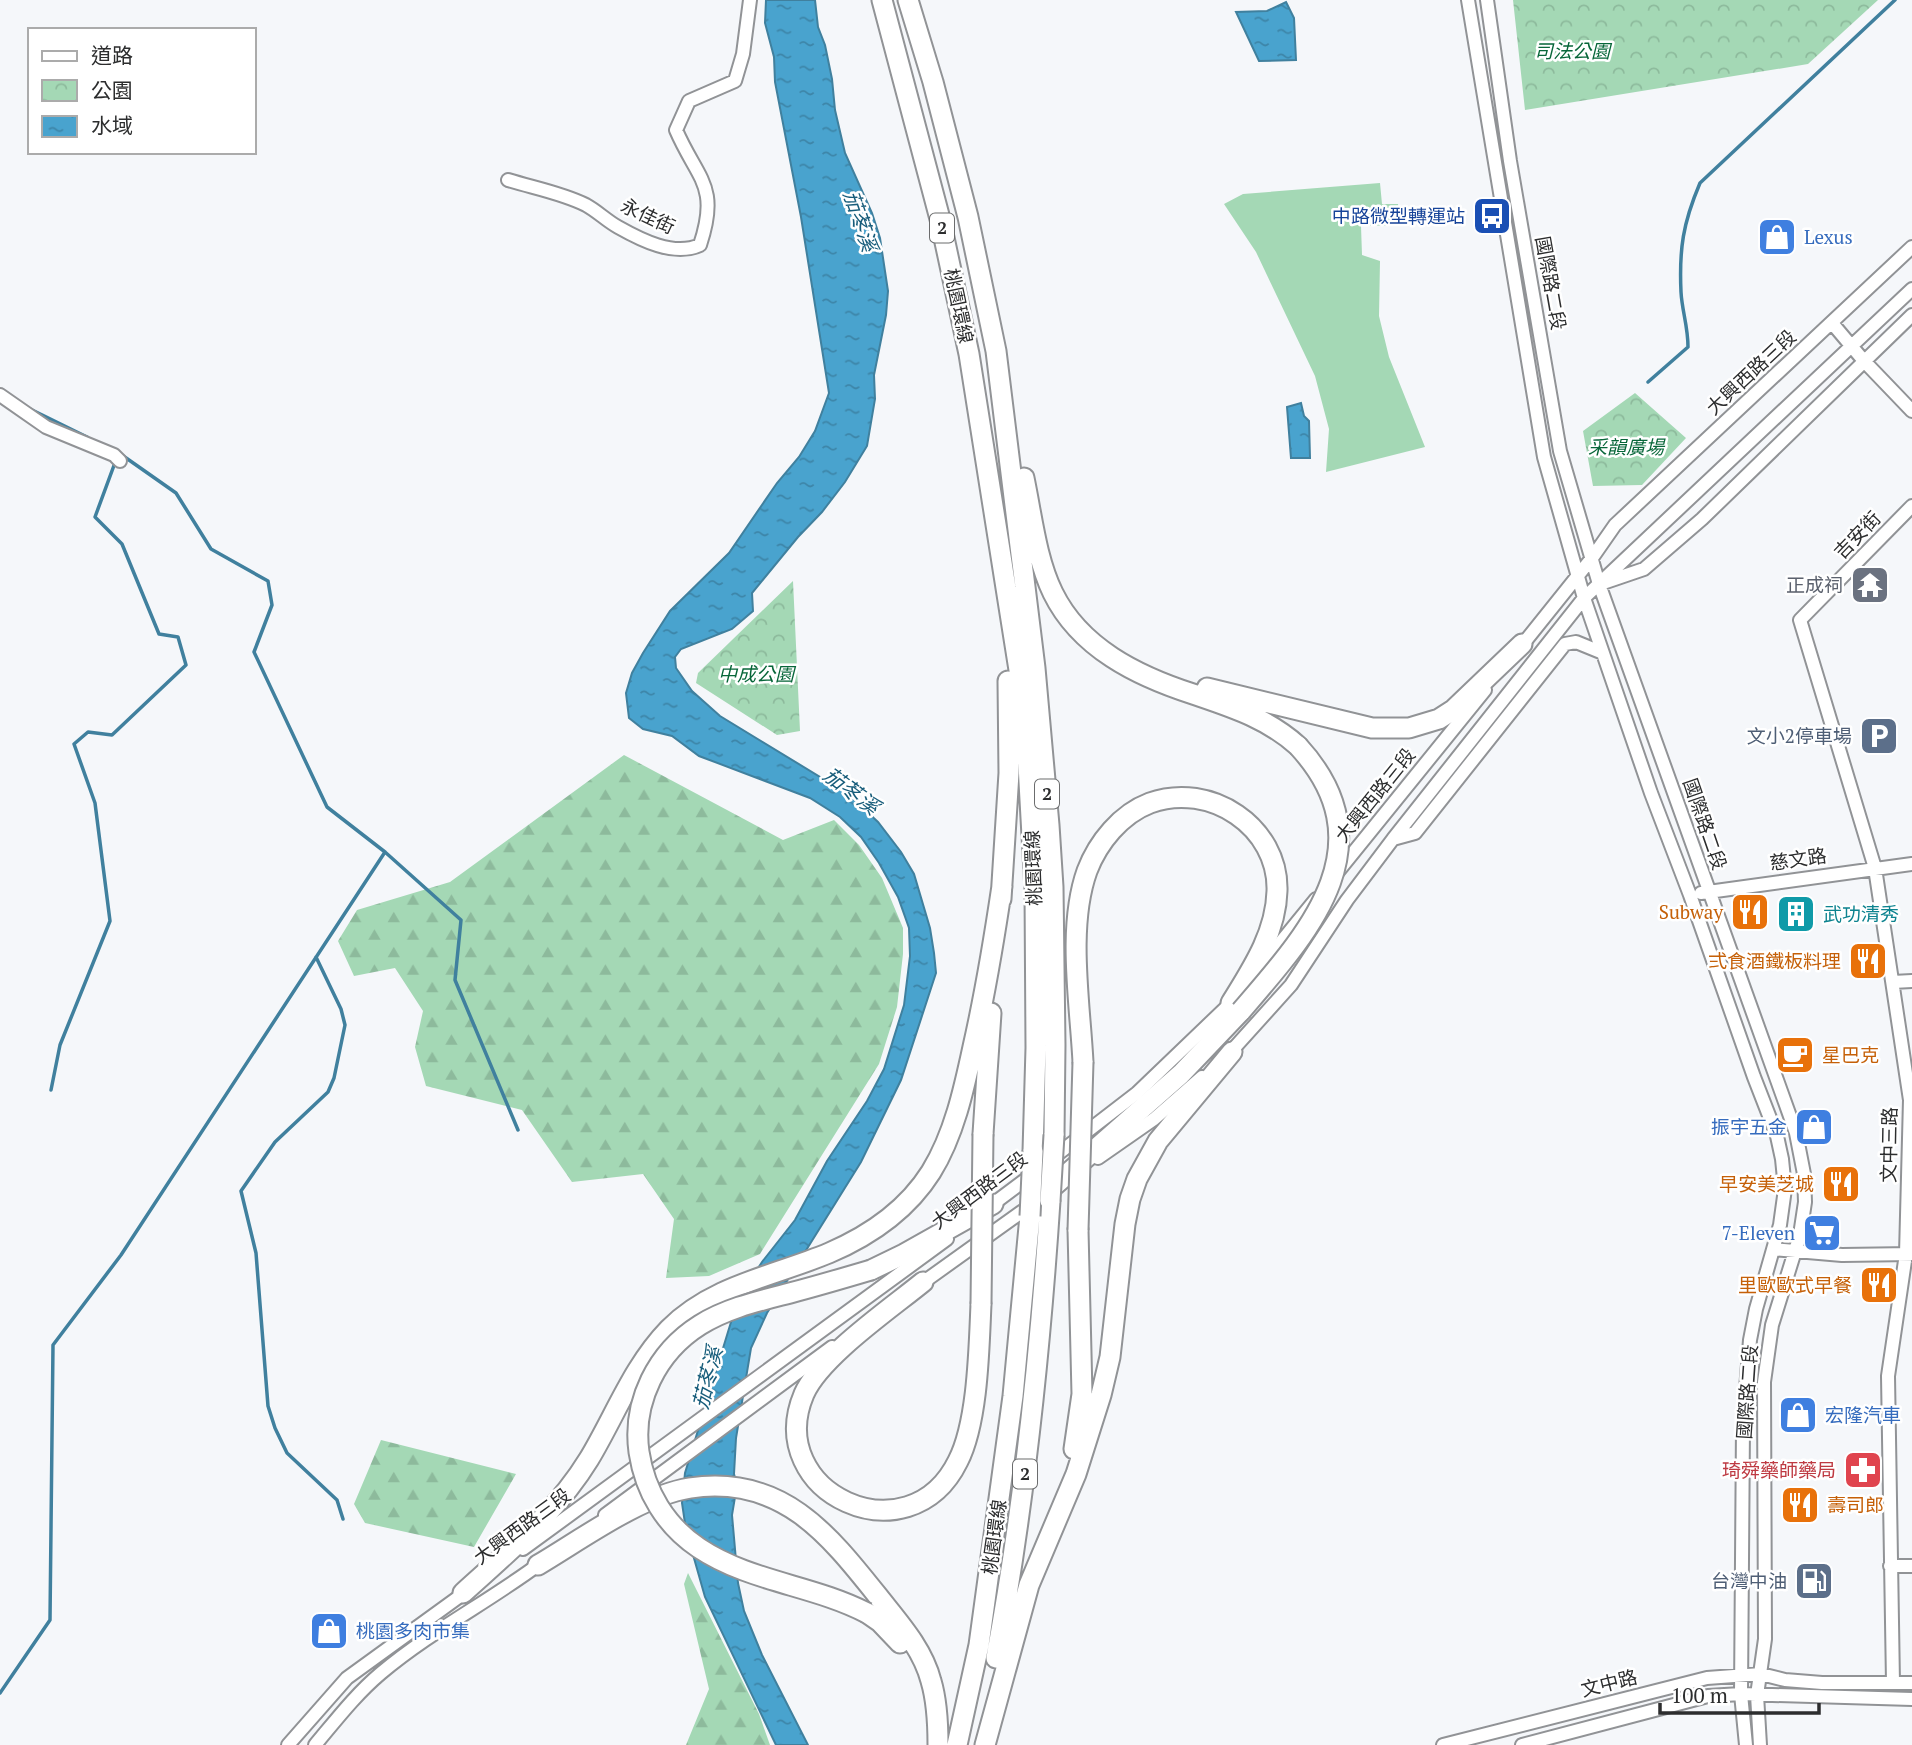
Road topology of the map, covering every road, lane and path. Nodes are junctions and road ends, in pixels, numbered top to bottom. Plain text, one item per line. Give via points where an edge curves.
1 (750, 0) edge
2 (882, 0) edge
3 (908, 0) edge
4 (1468, 0) edge
5 (1487, 0) edge
6 (508, 180) dead end
7 (1912, 247) edge
8 (1912, 258) edge
9 (1527, 262) junction
10 (1511, 264) junction
11 (1912, 289) edge
12 (1912, 315) edge
13 (1834, 326) junction
14 (1852, 347) junction
15 (1864, 361) junction
16 (0, 395) edge
17 (1912, 411) edge
18 (1014, 455) junction
19 (117, 458) dead end
20 (1912, 506) edge
21 (1001, 548) junction
22 (1592, 558) junction
23 (1578, 576) junction
24 (1599, 584) junction
25 (1584, 598) junction
26 (1800, 620) joint
27 (1522, 644) junction
28 (1104, 652) junction
29 (1603, 653) junction
30 (1392, 839) junction
31 (1912, 864) edge
32 (1875, 868) junction
33 (1002, 886) junction
34 (1709, 891) junction
35 (1690, 895) junction
36 (1912, 981) edge
37 (1893, 982) junction
38 (1236, 1007) junction
39 (1232, 1052) junction
40 (1911, 1137) edge
41 (993, 1204) junction
42 (1039, 1206) junction
43 (1773, 1249) junction
44 (1794, 1252) junction
45 (1909, 1254) edge
46 (923, 1282) junction
47 (1047, 1541) junction
48 (538, 1565) junction
49 (1890, 1566) junction
50 (1912, 1566) edge
51 (463, 1593) junction
52 (1742, 1674) junction
53 (1761, 1674) junction
54 (1893, 1683) junction
55 (1912, 1683) edge
56 (1741, 1694) junction
57 (1757, 1695) junction
58 (1912, 1699) edge
59 (938, 1735) edge
60 (288, 1745) edge
61 (315, 1745) edge
62 (957, 1745) edge
63 (983, 1745) edge
64 (1443, 1745) edge
65 (1522, 1745) edge
66 (1746, 1745) edge
67 (1760, 1745) edge

1 - 6 street, 永佳街 via 735,81 690,101 676,130 705,184 707,215 700,245 674,250 618,227 589,206
2 - 21 highway, 桃園環線 / 2 via 970,354
3 - 18 highway, 桃園環線 / 2 via 968,217
4 - 10 street, 國際路二段
5 - 9 street, 國際路二段
7 - 13 street, 大興西路三段
8 - 13 street, 大興西路三段
9 - 10 street
9 - 22 street, 國際路二段 via 1560,452
10 - 23 street, 國際路二段 via 1544,457
11 - 14 street, 大興西路三段
12 - 15 street, 大興西路三段
13 - 14 street
13 - 22 street, 大興西路三段
14 - 15 street
14 - 24 street, 大興西路三段
15 - 17 street
15 - 24 street, 大興西路三段 via 1702,519 1644,569
16 - 19 street via 47,427
18 - 28 highway via 1053,592 1066,614
18 - 42 highway, 桃園環線 / 2, bridge via 1051,862 1054,1135
20 - 26 street, 吉安街
21 - 33 highway via 1010,724
21 - 42 highway, 桃園環線 / 2, bridge via 1028,764 1034,876 1033,1151
22 - 23 street, 大興西路三段
22 - 24 street, 國際路二段
23 - 25 street, 國際路二段
23 - 27 street, 大興西路三段
24 - 25 street, 大興西路三段
24 - 34 street, 國際路二段
25 - 29 street, 國際路二段
25 - 30 street, 大興西路三段
26 - 32 street, 文中三路
27 - 28 highway via 1453,710 1439,719 1394,730 1351,724 1177,680
27 - 38 street, 大興西路三段
28 - 38 highway, bridge via 1159,683 1262,720 1298,746 1329,792 1337,828 1331,882 1312,922 1282,962
29 - 30 street via 1576,642 1559,649 1415,832
29 - 35 street, 國際路二段
30 - 39 street, 大興西路三段 via 1291,985
31 - 32 street, 慈文路
32 - 34 street, 慈文路
32 - 37 street, 文中三路
33 - 46 highway, bridge via 983,1134 981,1304 970,1423 959,1460 940,1486 905,1507 874,1511 841,1501 805,1463 797,1435 799,1408 820,1369
33 - 51 highway via 970,1062 952,1126 931,1172 889,1219 845,1246 727,1289 682,1317 643,1361 589,1459 555,1507
34 - 35 street, 慈文路
34 - 44 street, 國際路二段 via 1796,1133 1805,1202
35 - 43 street, 國際路二段 via 1777,1136 1785,1189
36 - 37 street
37 - 40 street, 文中三路
38 - 41 street, 大興西路三段 via 1137,1093
38 - 42 highway via 1181,1074
38 - 47 highway, bridge via 1276,910 1278,889 1268,849 1256,830 1221,805 1184,798 1151,803 1117,824 1105,838 1082,890 1077,948 1083,1062 1078,1230 1083,1374 1075,1443
39 - 42 street, 大興西路三段
39 - 47 highway via 1158,1141 1137,1179 1125,1224 1110,1357 1101,1395 1076,1474
40 - 45 street, 文中三路
41 - 51 street, 大興西路三段
41 - 59 highway, bridge via 871,1270 746,1305 700,1325 671,1351 649,1382 639,1418 638,1438 652,1494 661,1512 684,1537 719,1561 830,1596 867,1614 890,1632 910,1657 925,1684
42 - 46 street, 大興西路三段
42 - 62 highway, 桃園環線 / 2 via 981,1631
42 - 63 highway, 桃園環線 / 2 via 1043,1319 1015,1543
43 - 44 street
43 - 52 street, 國際路二段 via 1756,1309 1745,1381
44 - 45 street
44 - 53 street, 國際路二段 via 1772,1325 1764,1382 1765,1639
45 - 49 street, 文中三路 via 1888,1376
46 - 48 street, 大興西路三段
47 - 63 highway via 1017,1622
48 - 59 highway via 633,1509 688,1489 727,1487 757,1493 819,1527 910,1637 931,1681
48 - 61 street, 大興西路三段 via 382,1673
49 - 50 street
49 - 54 street, 文中三路
51 - 60 street, 大興西路三段 via 347,1678
52 - 53 street, 文中路
52 - 56 street, 國際路二段
52 - 64 street, 文中路 via 1707,1678
53 - 54 street, 文中路 via 1822,1683
53 - 57 street, 國際路二段
54 - 55 street, 文中路
56 - 57 street, 文中路
56 - 65 street, 文中路 via 1708,1696
56 - 66 street, 國際路二段
57 - 58 street, 文中路
57 - 67 street, 國際路二段

